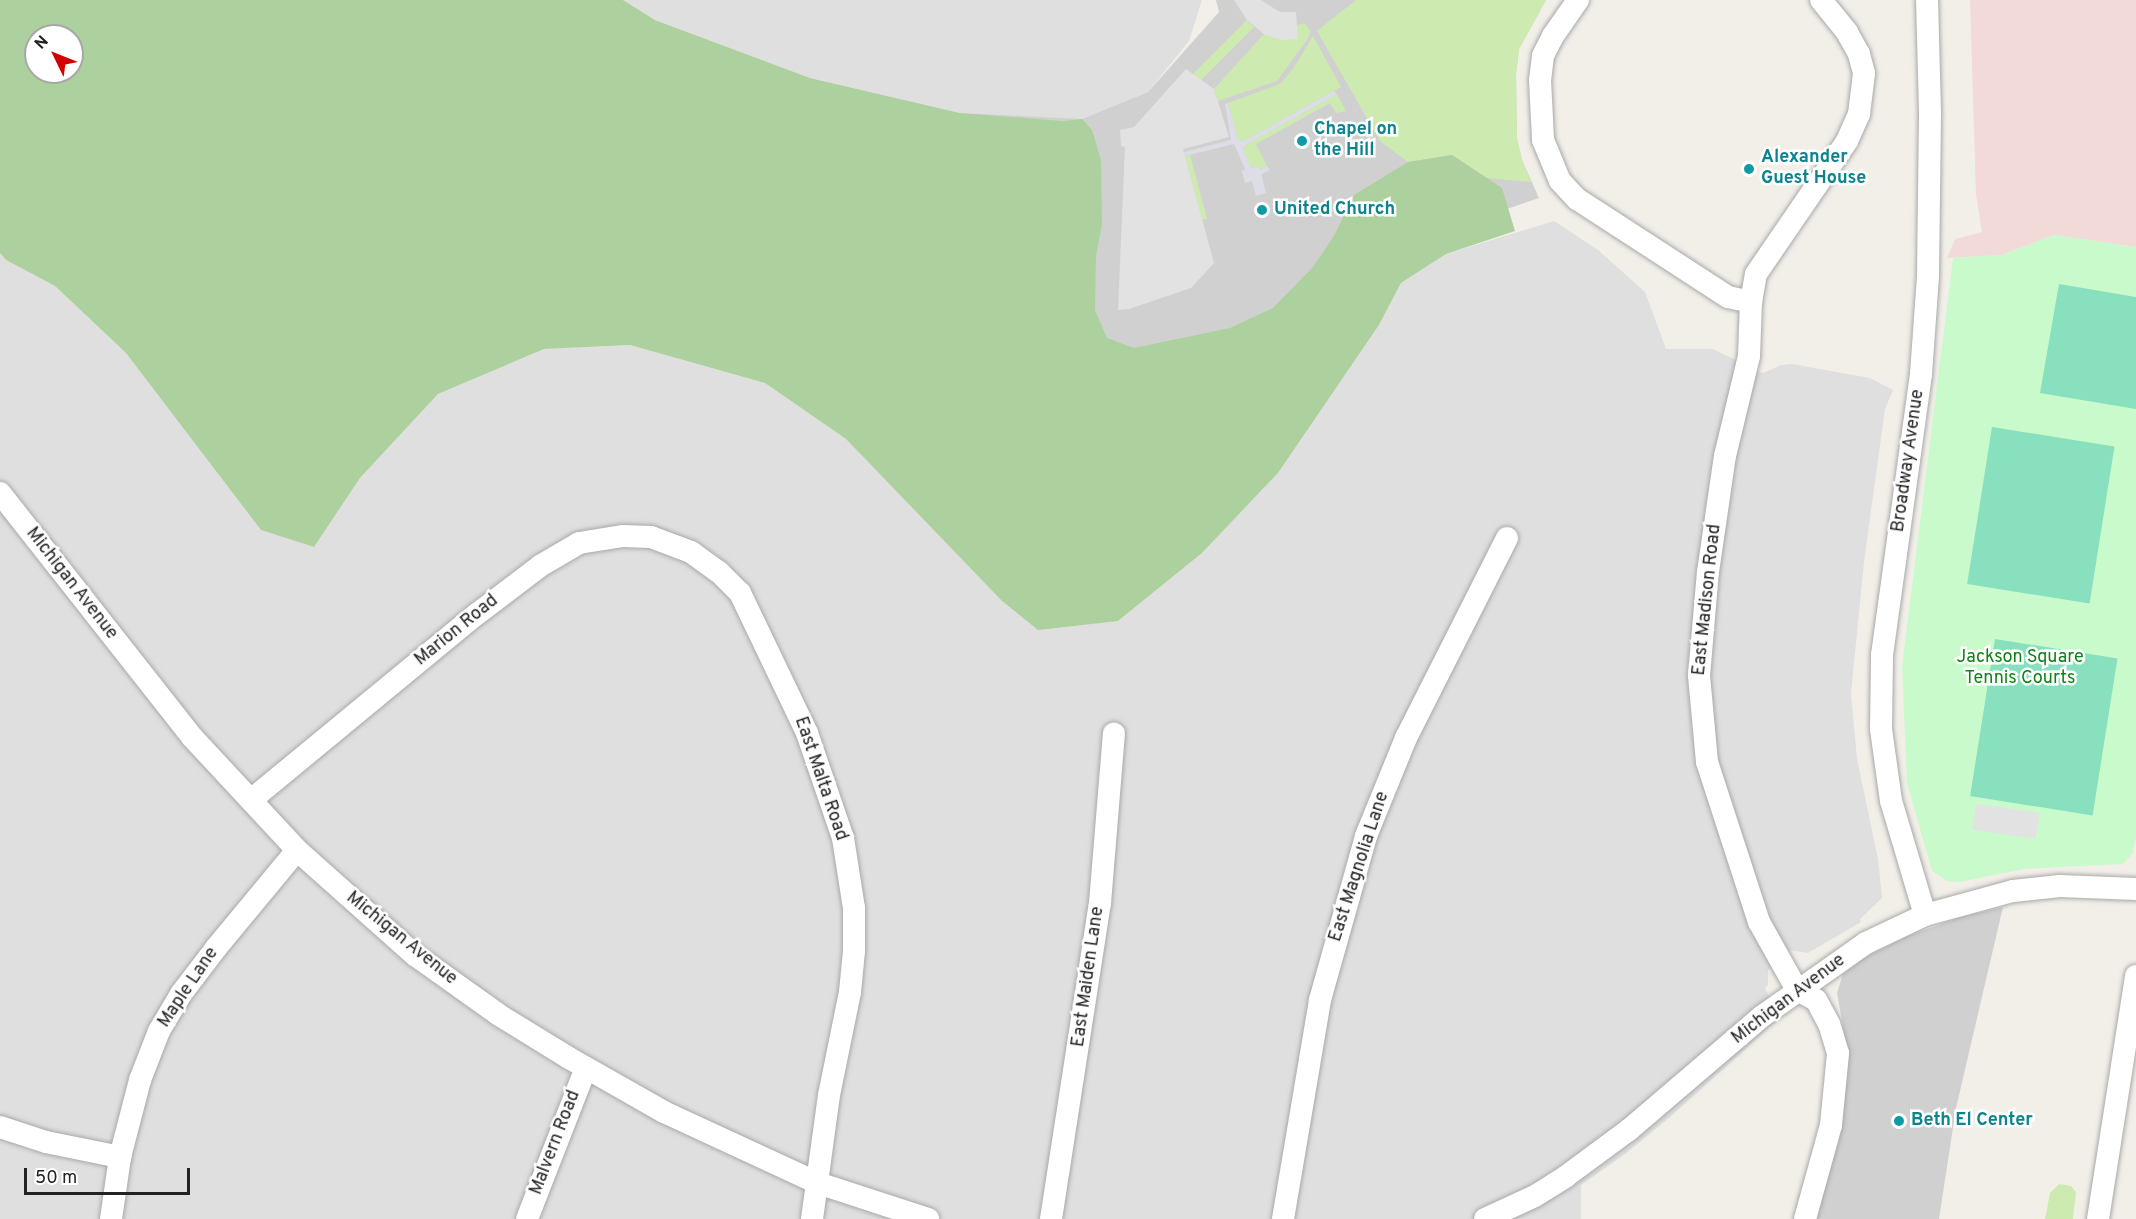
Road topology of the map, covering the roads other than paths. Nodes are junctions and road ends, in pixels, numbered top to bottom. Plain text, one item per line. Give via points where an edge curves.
1 (1578, 0) edge
2 (1821, 0) edge
3 (1927, 0) edge
4 (1751, 302) junction
5 (0, 493) edge
6 (1507, 538) dead end
7 (691, 552) joint
8 (1114, 734) dead end
9 (251, 800) junction
10 (297, 850) junction
11 (2136, 889) edge
12 (1925, 915) junction
13 (2136, 976) edge
14 (1797, 990) junction
15 (586, 1068) junction
16 (0, 1127) edge
17 (120, 1157) junction
18 (818, 1183) junction
19 (111, 1219) edge
20 (527, 1219) edge
21 (812, 1219) edge
22 (928, 1219) edge
23 (1051, 1219) edge
24 (1282, 1219) edge
25 (1485, 1219) edge
26 (1805, 1219) edge
27 (2098, 1219) edge

1 - 4 street via 1543,56 1540,80 1543,140 1560,181 1576,199 1728,297
2 - 4 street, East Madison Road via 1847,32 1858,54 1864,73 1859,114 1847,141 1756,274
3 - 12 street, Broadway Avenue via 1928,276 1921,374 1882,655 1881,729 1892,801
4 - 14 street, East Madison Road via 1749,356 1725,456 1708,572 1699,676 1707,762 1759,922
5 - 9 street, Michigan Avenue via 184,728
6 - 24 street, East Magnolia Lane via 1406,738 1366,836 1320,1000
7 - 9 street, Marion Road via 651,537 623,536 579,543 540,566 477,614
7 - 18 street, East Malta Road via 740,593 807,733 843,838 854,908 855,951
8 - 23 street, East Maiden Lane via 1100,903
9 - 10 street, Michigan Avenue
10 - 15 street, Michigan Avenue via 415,955 499,1015
10 - 17 street, Maple Lane via 216,948 159,1031 140,1080
11 - 12 street, Michigan Avenue via 2060,886 2025,890
12 - 14 street, Michigan Avenue via 1866,943
13 - 27 street
14 - 25 street, Michigan Avenue via 1593,1156 1535,1196
14 - 26 street via 1816,1000 1839,1053 1831,1125
15 - 18 street, Michigan Avenue via 664,1112
15 - 20 street, Malvern Road
16 - 17 street via 46,1142
17 - 19 street, Maple Lane
18 - 21 street, East Malta Road
18 - 22 street, Michigan Avenue

